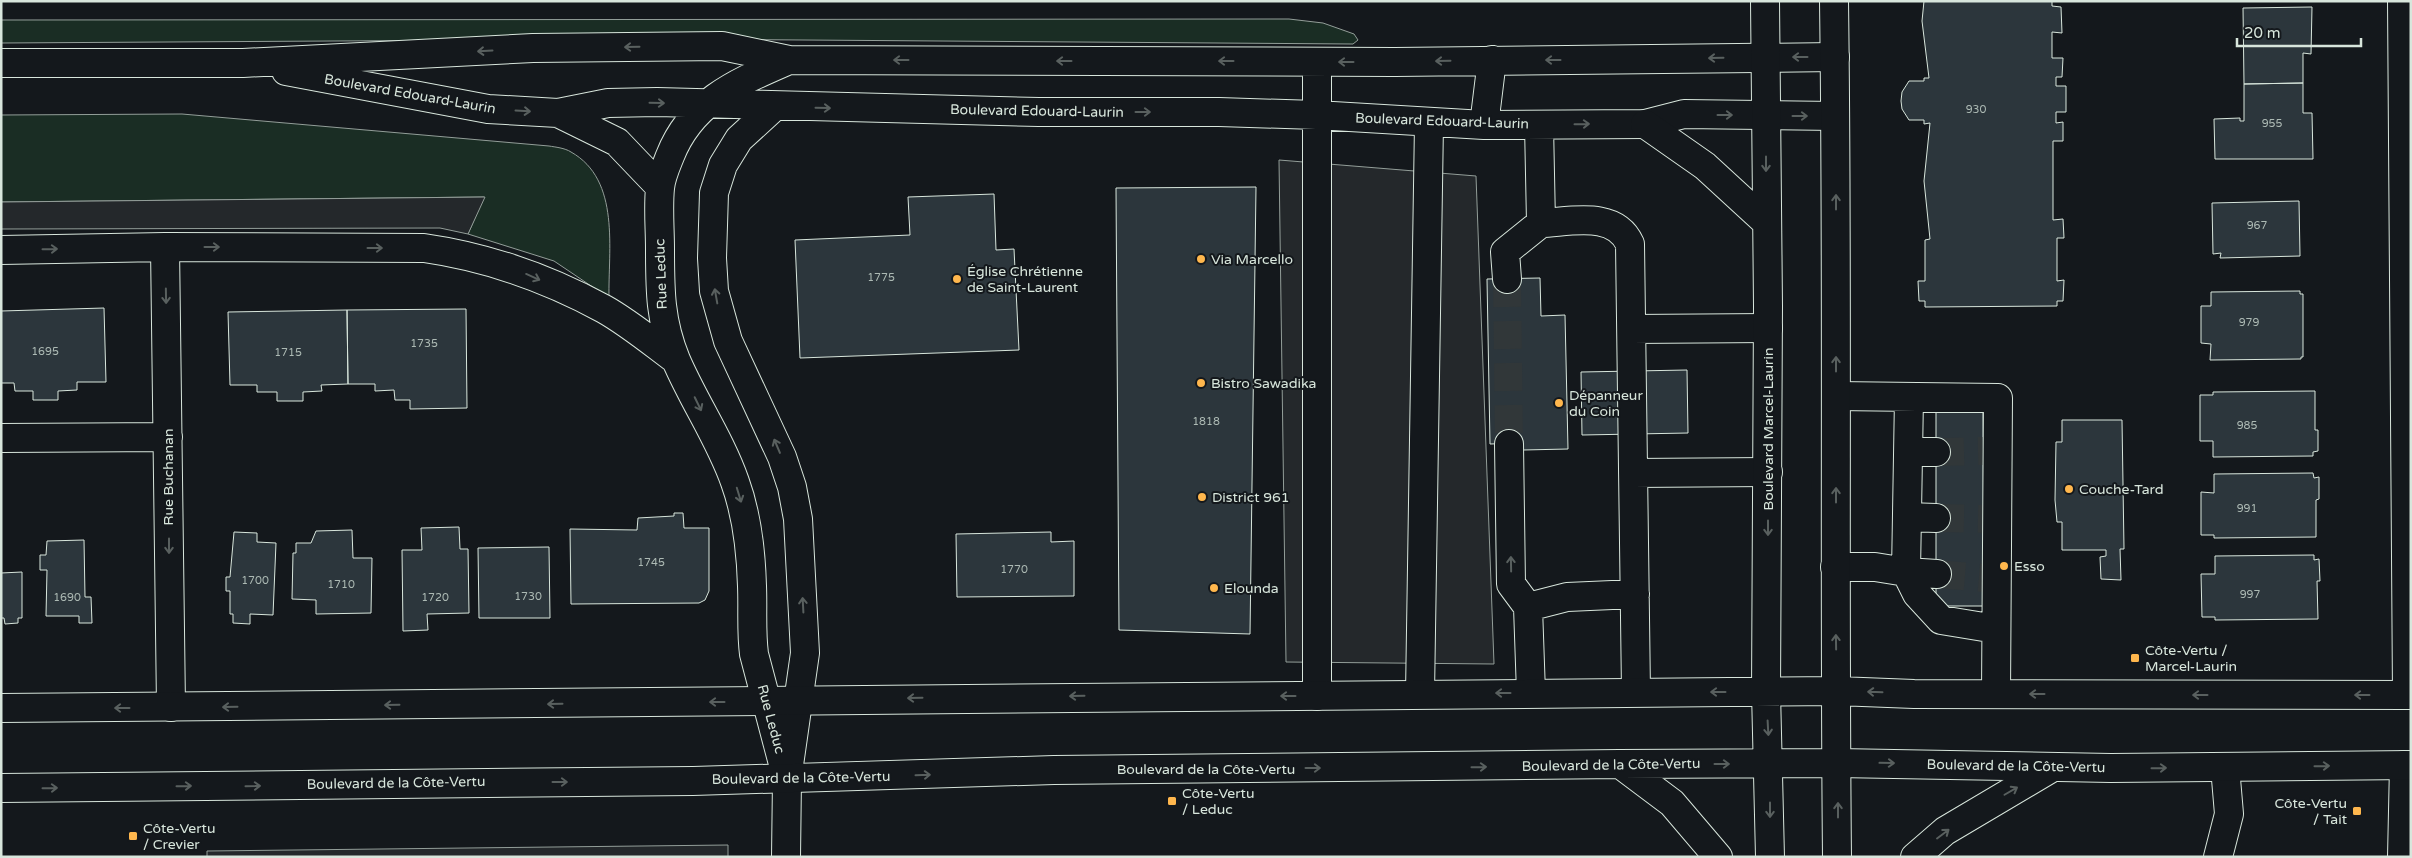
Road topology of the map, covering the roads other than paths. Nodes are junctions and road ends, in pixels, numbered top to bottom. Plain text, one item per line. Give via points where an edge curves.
1 (1765, 1) edge
2 (1834, 1) edge
3 (2402, 1) edge
4 (1765, 57) junction
5 (1835, 57) junction
6 (790, 60) junction
7 (1492, 60) junction
8 (1317, 62) junction
9 (1, 63) edge
10 (242, 63) junction
11 (706, 104) junction
12 (774, 107) junction
13 (558, 112) junction
14 (1316, 114) junction
15 (1765, 116) junction
16 (1836, 116) junction
17 (1429, 123) junction
18 (1645, 124) junction
19 (1484, 125) junction
20 (1539, 125) junction
21 (660, 187) junction
22 (1766, 222) junction
23 (1541, 223) junction
24 (165, 247) junction
25 (1, 250) edge
26 (1507, 279) tunnel mouth
27 (1768, 328) junction
28 (1632, 329) junction
29 (676, 360) junction
30 (1836, 396) junction
31 (1909, 397) junction
32 (168, 437) junction
33 (1, 438) edge
34 (1508, 444) tunnel mouth
35 (1908, 452) junction
36 (1936, 452) tunnel mouth
37 (1768, 472) junction
38 (1633, 473) junction
39 (1908, 517) junction
40 (1936, 518) tunnel mouth
41 (1835, 568) junction
42 (1906, 572) junction
43 (1937, 574) tunnel mouth
44 (1635, 594) junction
45 (1528, 607) junction
46 (1996, 629) junction
47 (1837, 690) junction
48 (1636, 692) junction
49 (1766, 692) junction
50 (1530, 693) junction
51 (1420, 694) junction
52 (1996, 694) junction
53 (2409, 695) edge
54 (1317, 696) junction
55 (797, 701) junction
56 (766, 702) junction
57 (171, 707) junction
58 (1, 708) edge
59 (1838, 763) junction
60 (1620, 764) junction
61 (1770, 764) junction
62 (2407, 765) edge
63 (2052, 767) junction
64 (2225, 767) junction
65 (786, 779) junction
66 (1, 788) edge
67 (786, 857) edge
68 (1718, 857) edge
69 (1770, 857) edge
70 (1837, 857) edge
71 (1915, 857) edge
72 (2218, 857) edge
73 (2402, 857) edge

1 - 4 main road, Boulevard Marcel-Laurin
2 - 5 main road
3 - 53 main road
5 -> 4 main road, Boulevard Edouard-Laurin
4 -> 7 main road, Boulevard Edouard-Laurin
4 - 15 main road, Boulevard Marcel-Laurin
5 - 16 main road
8 -> 6 main road, Boulevard Edouard-Laurin
6 -> 10 main road, Boulevard Edouard-Laurin via 722,46 533,48
6 - 11 main road, Rue Leduc via 732,86
7 -> 8 main road, Boulevard Edouard-Laurin
7 - 19 main road
8 - 14 main road
9 - 10 main road, Boulevard Edouard-Laurin
10 -> 13 main road, Boulevard Edouard-Laurin via 488,109
11 - 12 main road, Boulevard Edouard-Laurin
13 -> 11 main road, Boulevard Edouard-Laurin via 608,103
11 - 21 main road, Rue Leduc via 688,123 672,149
12 -> 14 main road, Boulevard Edouard-Laurin
55 -> 12 main road, Rue Leduc via 805,654 798,519 792,486 770,427 728,341 714,291 712,258 714,193 723,166 739,139
13 - 21 main road via 617,142
14 - 17 main road, Boulevard Edouard-Laurin
14 - 54 main road
15 -> 16 main road, Boulevard Edouard-Laurin
18 -> 15 main road, Boulevard Edouard-Laurin via 1684,114
15 -> 22 main road, Boulevard Marcel-Laurin
30 -> 16 main road
17 - 19 main road, Boulevard Edouard-Laurin
17 - 51 main road
20 -> 18 main road, Boulevard Edouard-Laurin
18 - 22 main road via 1712,172
19 - 20 main road, Boulevard Edouard-Laurin
20 - 23 main road
21 - 29 main road, Rue Leduc via 660,303
22 - 27 main road, Boulevard Marcel-Laurin
23 - 26 main road via 1505,252
23 - 28 main road via 1597,221 1621,230 1630,244
25 -> 24 main road
24 -> 29 main road via 424,248 458,253 493,261 530,275 605,310
24 -> 32 main road, Rue Buchanan
27 - 28 main road
27 - 37 main road, Boulevard Marcel-Laurin
28 - 38 main road
29 -> 56 main road, Rue Leduc via 722,449 743,507 750,555 752,637
30 - 31 main road
41 -> 30 main road
31 - 35 main road
31 - 46 main road via 1998,398 1991,451 1990,578
32 - 33 main road
32 -> 57 main road, Rue Buchanan
45 -> 34 main road via 1511,584
35 - 36 main road
35 - 39 main road
37 - 38 main road
37 -> 49 main road, Boulevard Marcel-Laurin
38 - 44 main road
39 - 40 main road
39 - 42 main road
41 - 42 main road
47 -> 41 main road
42 - 43 main road
42 - 46 main road via 1917,594 1941,620
44 - 45 main road via 1567,597
44 - 48 main road
45 - 50 main road
46 - 52 main road
47 - 49 main road
52 -> 47 main road
47 - 59 main road
49 -> 48 main road
48 - 50 main road
49 -> 61 main road, Boulevard Marcel-Laurin
50 -> 51 main road
51 - 54 main road
53 -> 52 main road
54 -> 55 main road
55 - 56 main road
55 - 65 main road, Rue Leduc
56 -> 57 main road
56 - 65 main road, Rue Leduc
57 -> 58 main road
59 - 61 main road, Boulevard de la Côte-Vertu
59 -> 63 main road, Boulevard de la Côte-Vertu
70 -> 59 main road
60 -> 61 main road, Boulevard de la Côte-Vertu
65 -> 60 main road, Boulevard de la Côte-Vertu via 1054,770
60 - 68 main road via 1672,802
61 -> 69 main road, Boulevard Marcel-Laurin
64 -> 62 main road, Boulevard de la Côte-Vertu
62 - 73 main road
63 -> 64 main road, Boulevard de la Côte-Vertu
71 -> 63 main road via 1945,831
64 - 72 main road via 2229,814
66 -> 65 main road, Boulevard de la Côte-Vertu
65 - 67 main road

